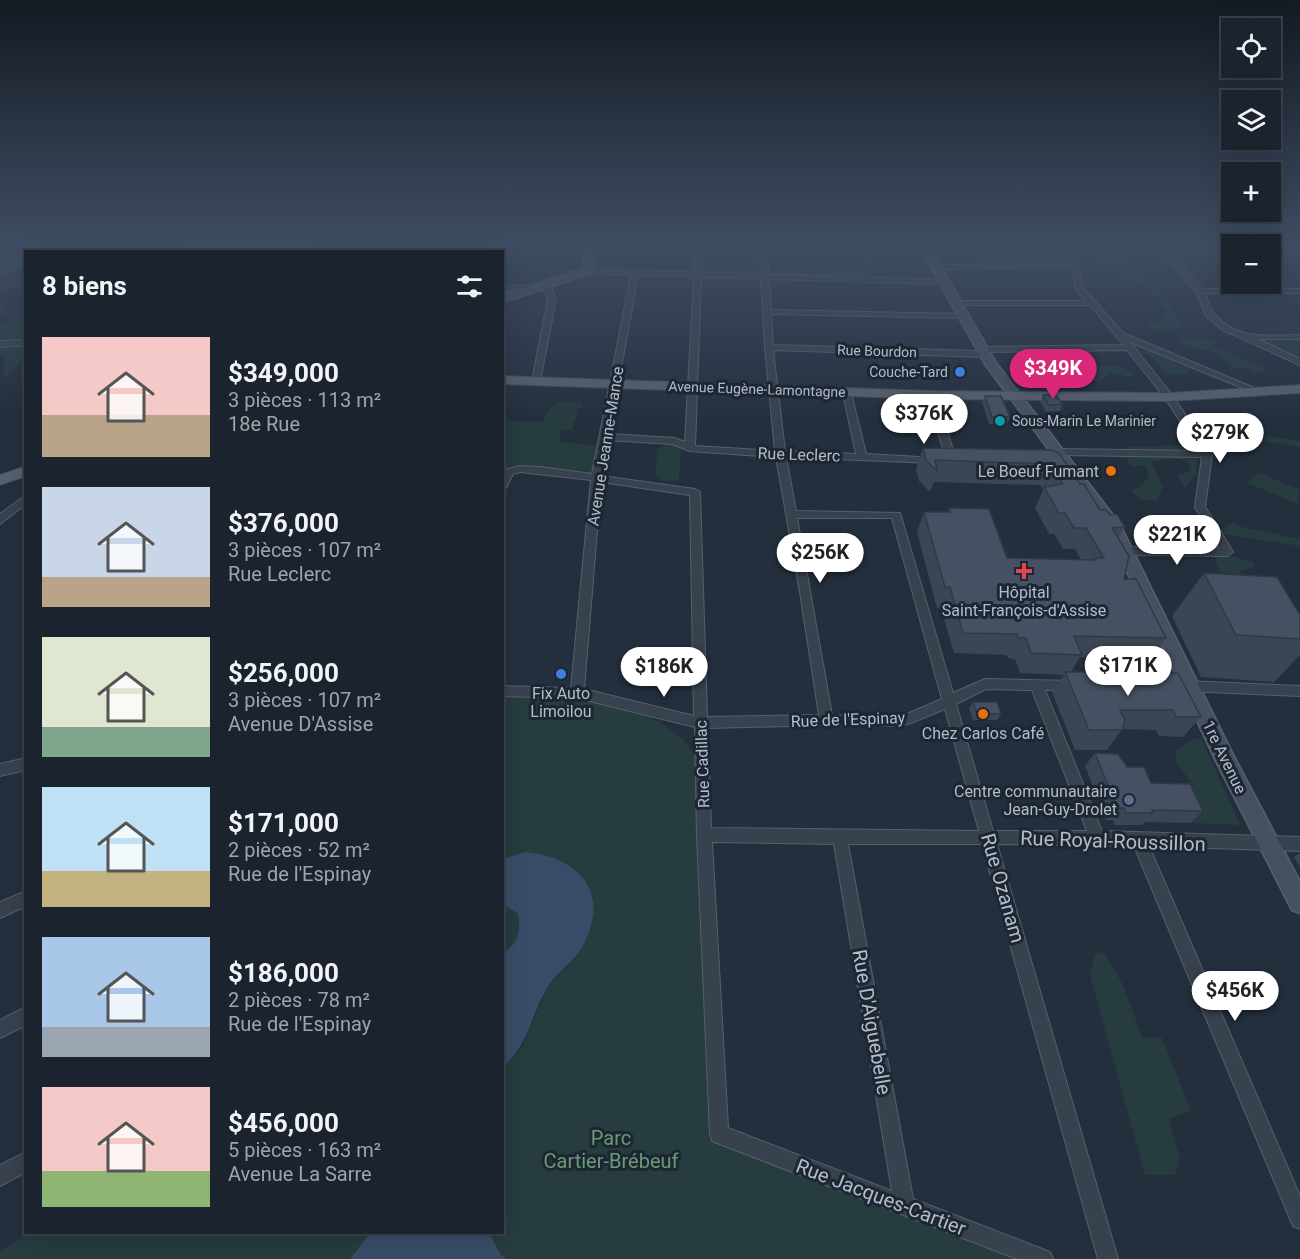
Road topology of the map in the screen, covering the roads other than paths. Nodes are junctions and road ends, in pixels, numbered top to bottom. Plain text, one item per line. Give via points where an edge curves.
1 (551, 303) edge
2 (629, 303) edge
3 (698, 303) edge
4 (768, 303) edge
5 (955, 303) joint
6 (1093, 303) joint
7 (1205, 303) edge
8 (769, 312) junction
9 (962, 316) junction
10 (1120, 335) junction
11 (1246, 337) junction
12 (1300, 337) edge
13 (24, 342) edge
14 (0, 344) edge
15 (770, 347) junction
16 (1131, 347) junction
17 (983, 352) junction
18 (1300, 362) edge
19 (504, 380) edge
20 (536, 381) junction
21 (614, 384) junction
22 (692, 387) junction
23 (1300, 389) edge
24 (773, 390) junction
25 (1260, 392) junction
26 (847, 393) junction
27 (932, 395) junction
28 (1012, 395) junction
29 (1169, 397) junction
30 (604, 437) junction
31 (690, 448) junction
32 (780, 453) junction
33 (1207, 454) junction
34 (862, 457) junction
35 (24, 459) edge
36 (1060, 461) junction
37 (0, 467) edge
38 (24, 472) edge
39 (596, 479) junction
40 (0, 480) edge
41 (504, 482) edge
42 (24, 500) edge
43 (792, 514) junction
44 (0, 520) edge
45 (1126, 551) junction
46 (1037, 685) junction
47 (1084, 685) edge
48 (1167, 686) edge
49 (1190, 686) junction
50 (504, 691) edge
51 (1300, 691) edge
52 (577, 693) junction
53 (950, 699) junction
54 (826, 720) junction
55 (701, 723) junction
56 (24, 764) edge
57 (0, 770) edge
58 (704, 835) junction
59 (988, 837) junction
60 (1097, 838) junction
61 (840, 839) junction
62 (1138, 839) junction
63 (1300, 844) edge
64 (1269, 845) junction
65 (24, 899) edge
66 (1300, 903) edge
67 (0, 910) edge
68 (24, 1016) edge
69 (0, 1029) edge
70 (719, 1134) joint
71 (24, 1162) edge
72 (0, 1176) edge
73 (904, 1206) junction
74 (1300, 1219) edge
75 (1043, 1259) edge
76 (1108, 1259) edge

1 - 20 street
2 - 21 street, Avenue Jeanne-Mance
3 - 22 street
4 - 8 street
5 - 6 street
5 - 9 street, 1re Avenue
6 - 10 street
7 - 11 street via 1210,315
8 - 9 street
8 - 15 street
9 - 17 street, 1re Avenue
10 - 16 street
10 - 25 street
11 - 12 street
11 - 18 street
13 - 14 street
15 - 17 street, Rue Bourdon
15 - 24 street
16 - 17 street, Rue Bourdon
16 - 29 street
17 - 28 street, 1re Avenue
19 - 20 main road, Avenue Eugène-Lamontagne
20 - 21 main road, Avenue Eugène-Lamontagne
21 - 22 main road, Avenue Eugène-Lamontagne
21 - 30 street, Avenue Jeanne-Mance
22 - 24 main road, Avenue Eugène-Lamontagne
22 - 31 street
23 - 25 main road, Avenue Eugène-Lamontagne
24 - 26 main road, Avenue Eugène-Lamontagne
24 - 32 street
25 - 29 main road, Avenue Eugène-Lamontagne
26 - 27 main road, Avenue Eugène-Lamontagne
26 - 34 street
27 - 28 main road, Avenue Eugène-Lamontagne
27 - 34 street, Rue Leclerc via 957,461
28 - 29 main road, Avenue Eugène-Lamontagne
28 - 36 street, 1re Avenue
29 - 33 street
30 - 31 street, Rue Leclerc via 674,441
30 - 39 street, Avenue Jeanne-Mance
31 - 32 street, Rue Leclerc
32 - 34 street, Rue Leclerc
32 - 43 street
33 - 36 street
33 - 45 street via 1200,507 1227,552
35 - 37 main road
36 - 45 street, 1re Avenue via 1112,523
38 - 40 main road
39 - 41 street via 520,469 509,472
39 - 52 street, Avenue Jeanne-Mance
39 - 55 street, Rue Cadillac via 695,492
42 - 44 street
43 - 53 street, Rue Ozanam via 896,515
43 - 54 street
45 - 49 street, 1re Avenue
46 - 47 street, Rue de l'Espinay
46 - 53 street, Rue de l'Espinay via 985,684
46 - 60 street
48 - 49 street
49 - 51 street
49 - 64 street, 1re Avenue
50 - 52 street, Rue de l'Espinay
52 - 55 street, Rue de l'Espinay
53 - 54 street, Rue de l'Espinay via 909,719
53 - 59 street, Rue Ozanam
54 - 55 street, Rue de l'Espinay
55 - 58 street, Rue Cadillac
56 - 57 street
58 - 61 street, Rue Royal-Roussillon
58 - 70 street, Rue Cadillac
59 - 60 street, Rue Royal-Roussillon
59 - 61 street, Rue Royal-Roussillon
59 - 76 street, Rue Ozanam
60 - 62 street, Rue Royal-Roussillon
61 - 73 street, Rue D'Aiguebelle
62 - 64 street, Rue Royal-Roussillon
62 - 74 street
63 - 64 street, Rue Royal-Roussillon
64 - 66 street, 1re Avenue
65 - 67 street
68 - 69 street
70 - 73 street, Rue Jacques-Cartier
71 - 72 street
73 - 75 street, Rue Jacques-Cartier

